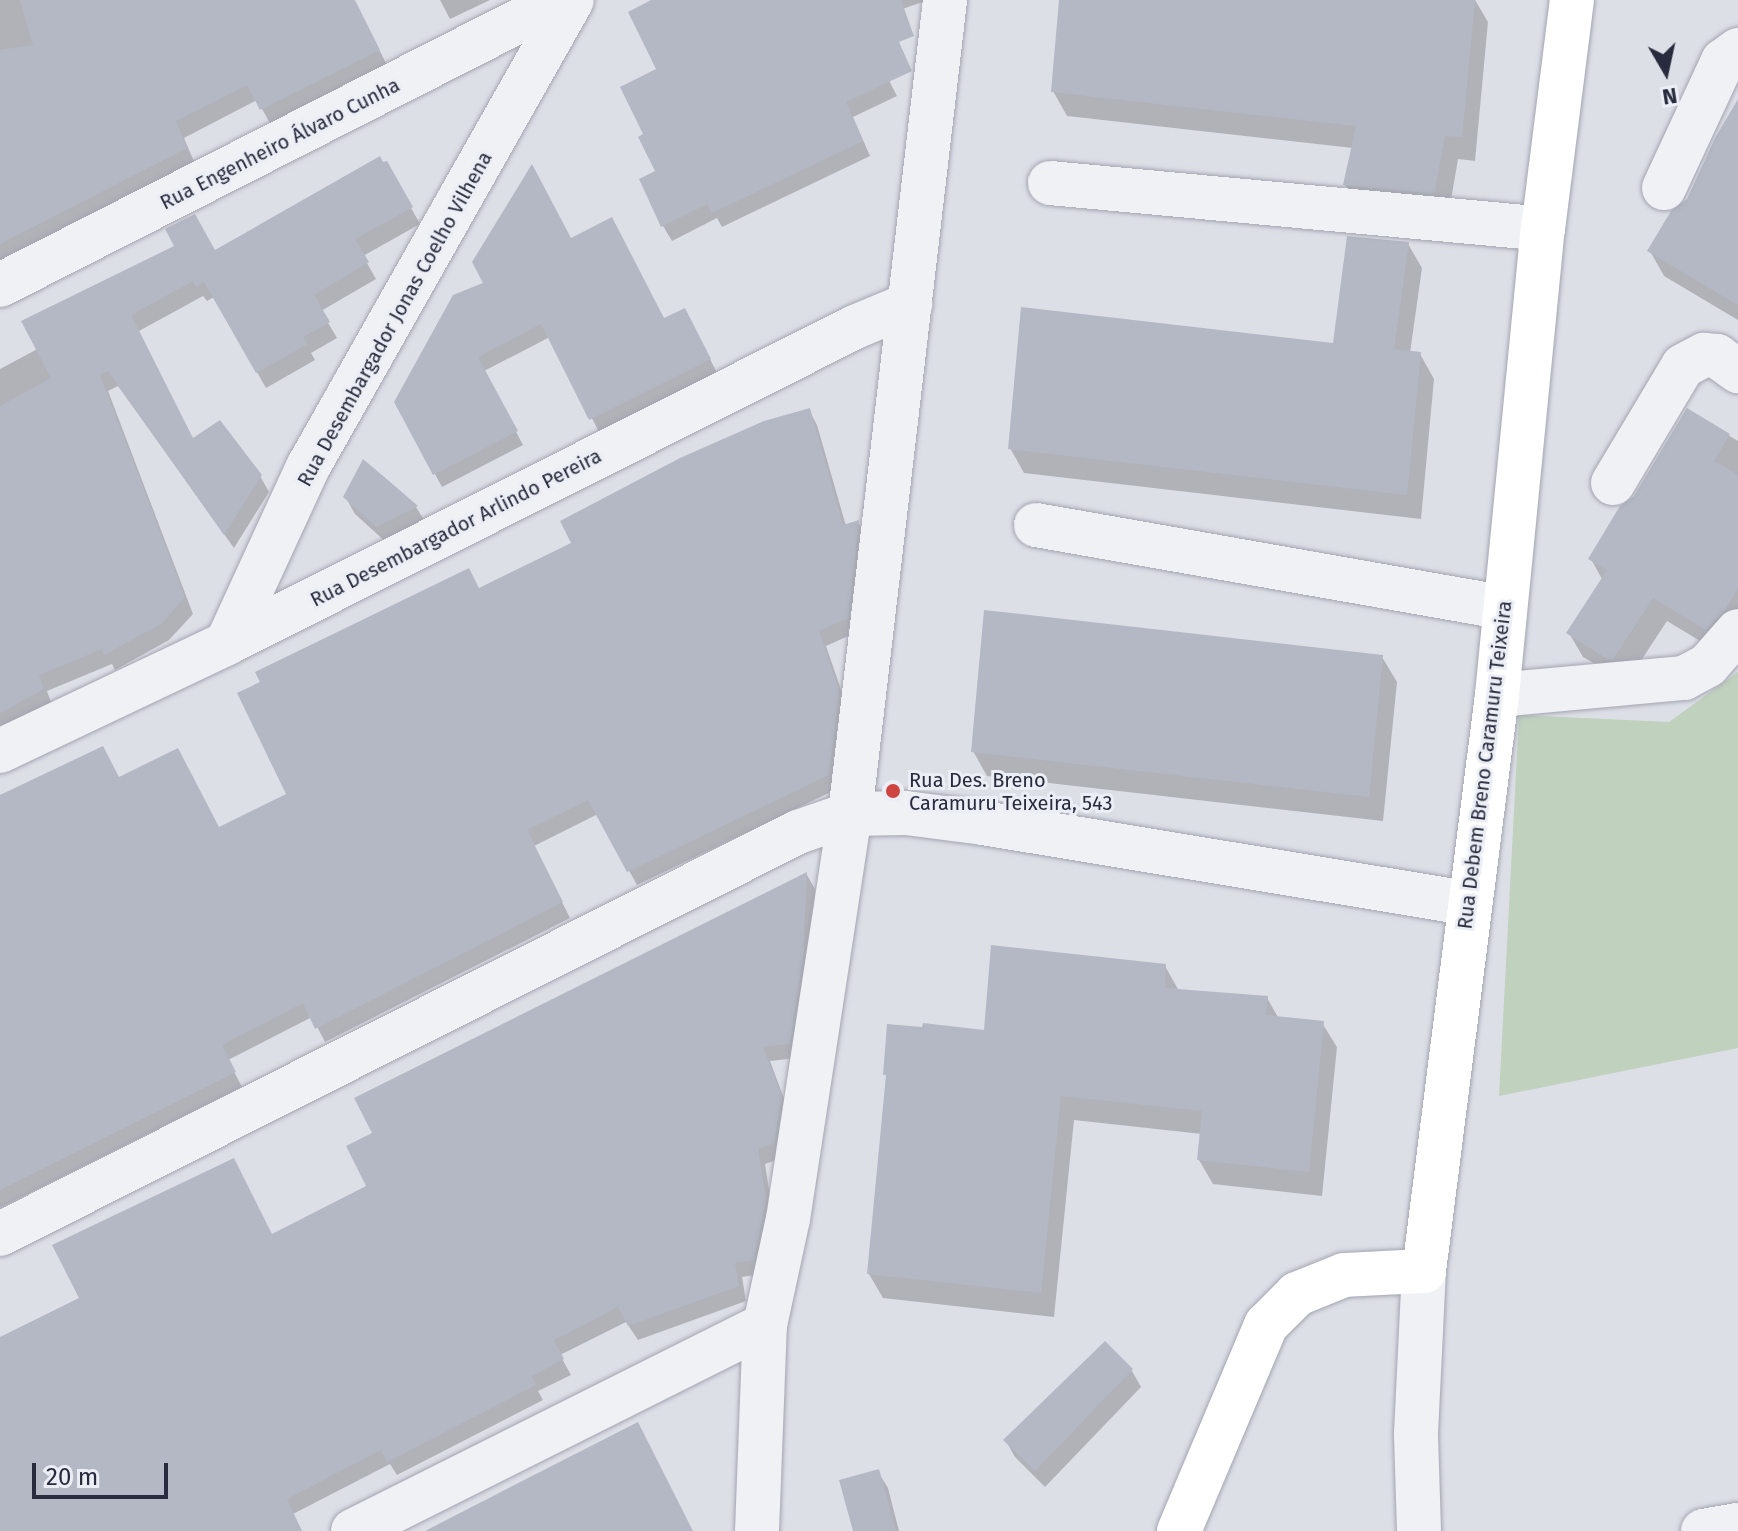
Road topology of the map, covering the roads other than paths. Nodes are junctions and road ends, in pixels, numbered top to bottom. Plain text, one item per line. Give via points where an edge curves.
1 (560, 0) edge
2 (572, 0) edge
3 (945, 0) edge
4 (1572, 0) edge
5 (1738, 50) edge
6 (1050, 183) dead end
7 (1664, 188) dead end
8 (1543, 229) junction
9 (0, 285) edge
10 (910, 304) junction
11 (1738, 371) edge
12 (1613, 483) dead end
13 (1036, 525) dead end
14 (1505, 608) junction
15 (1738, 631) edge
16 (227, 643) junction
17 (1497, 695) junction
18 (0, 751) edge
19 (850, 814) junction
20 (1468, 903) junction
21 (0, 1234) edge
22 (1424, 1271) junction
23 (765, 1325) junction
24 (1738, 1525) edge
25 (353, 1531) edge
26 (757, 1531) edge
27 (1179, 1531) edge
28 (1419, 1531) edge
29 (1703, 1531) edge

1 - 9 street, Rua Engenheiro Álvaro Cunha
2 - 16 street, Rua Desembargador Jonas Coelho Vilhena via 308,467
3 - 10 street
4 - 8 street, Rua Debem Breno Caramuru Teixeira
5 - 7 street via 1723,61
6 - 8 street
8 - 14 street, Rua Debem Breno Caramuru Teixeira
10 - 16 street, Rua Desembargador Arlindo Pereira
10 - 19 street
11 - 12 street via 1717,356 1704,355 1683,366
13 - 14 street
14 - 17 street, Rua Debem Breno Caramuru Teixeira
15 - 17 street via 1708,665 1684,678
16 - 18 street, Rua Desembargador Arlindo Pereira
17 - 20 street, Rua Debem Breno Caramuru Teixeira
19 - 20 street via 906,813 983,823
19 - 21 street via 798,832
19 - 23 street via 788,1219
20 - 22 street, Rua Debem Breno Caramuru Teixeira
22 - 27 street via 1344,1275 1297,1294 1266,1325
22 - 28 street, Rua Debem Breno Caramuru Teixeira via 1416,1433
23 - 25 street
23 - 26 street
24 - 29 street

